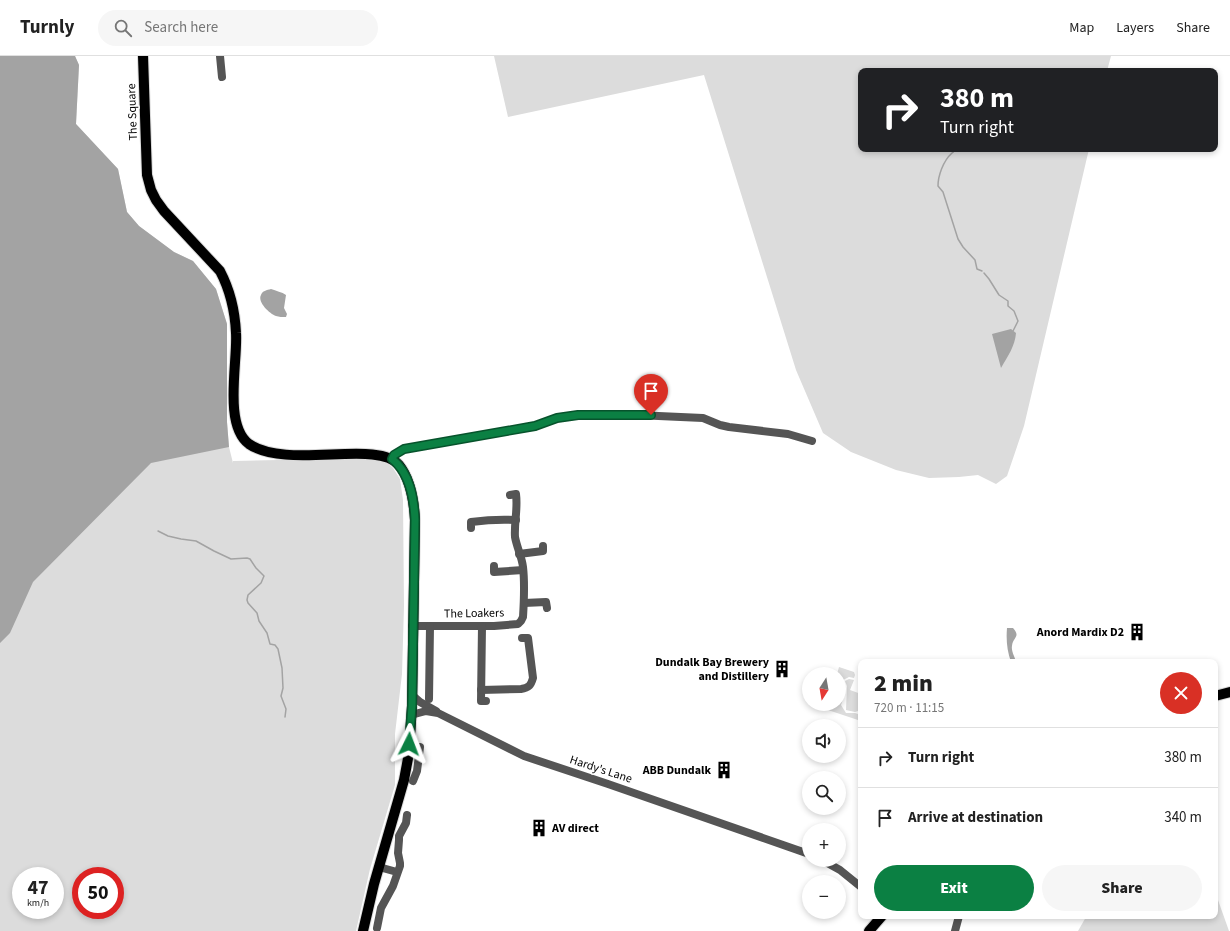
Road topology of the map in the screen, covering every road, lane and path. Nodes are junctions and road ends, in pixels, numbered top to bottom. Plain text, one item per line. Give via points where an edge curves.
1 (143, 56) edge
2 (220, 56) edge
3 (222, 77) dead end
4 (812, 441) dead end
5 (392, 459) junction
6 (510, 495) dead end
7 (516, 520) junction
8 (471, 528) dead end
9 (543, 546) dead end
10 (519, 554) junction
11 (494, 566) dead end
12 (523, 570) junction
13 (524, 603) junction
14 (547, 608) dead end
15 (412, 626) junction
16 (430, 626) junction
17 (482, 626) junction
18 (522, 638) dead end
19 (481, 690) junction
20 (1230, 692) edge
21 (412, 695) junction
22 (1218, 695) edge
23 (429, 699) dead end
24 (486, 701) dead end
25 (438, 712) junction
26 (411, 715) junction
27 (420, 746) dead end
28 (408, 757) junction
29 (418, 761) junction
30 (413, 782) dead end
31 (407, 815) dead end
32 (802, 852) edge
33 (379, 867) junction
34 (833, 867) edge
35 (397, 872) junction
36 (858, 884) edge
37 (880, 919) edge
38 (958, 919) edge
39 (377, 928) dead end
40 (363, 931) edge
41 (870, 931) edge
42 (955, 931) edge

1 - 5 main road, The Square via 147,175 156,200 226,282 232,305 237,348 234,409 236,423 242,435 248,443 258,449 281,454 376,454
2 - 3 street
4 - 5 street via 788,434 729,427 703,418 578,415 557,418 535,426 404,449
5 - 15 main road via 404,472 414,506
6 - 7 street, The Loakers via 516,494
7 - 8 street via 490,519 471,522
7 - 10 street, The Loakers via 515,538
9 - 10 street via 544,551
10 - 12 street, The Loakers
11 - 12 street via 494,572
12 - 13 street, The Loakers
13 - 14 street via 546,602
13 - 17 street, The Loakers via 523,617 518,624
15 - 16 street, The Loakers
15 - 21 main road
16 - 17 street, The Loakers
16 - 23 street
17 - 19 street
18 - 19 street via 528,638 533,678 528,688
19 - 24 street via 481,701
20 - 22 main road
21 - 25 street, Hardy's Lane
21 - 26 main road
25 - 26 street
25 - 32 street, Hardy's Lane via 524,756
26 - 28 main road
27 - 29 street
28 - 29 street
28 - 33 main road
29 - 30 street
31 - 35 street via 399,836 400,862
33 - 35 street
33 - 40 main road
34 - 36 street
35 - 39 street via 381,908
37 - 41 main road
38 - 42 street

